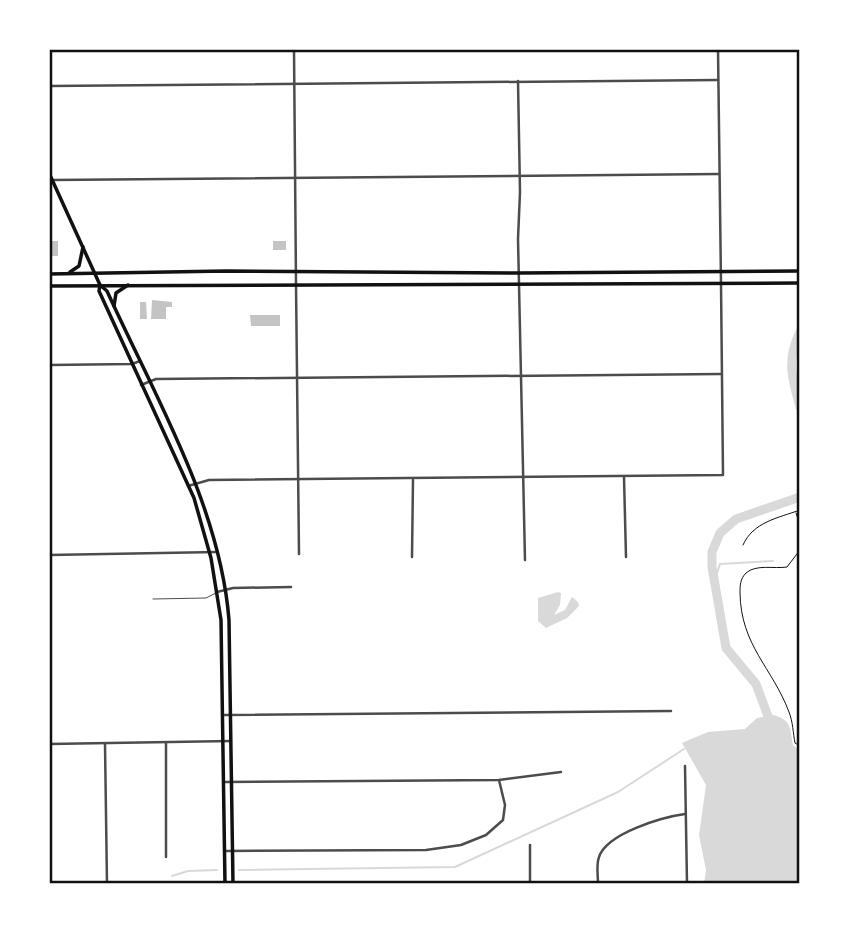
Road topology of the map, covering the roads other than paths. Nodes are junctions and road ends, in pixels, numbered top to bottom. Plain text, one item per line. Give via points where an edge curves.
1 (294, 49) edge
2 (718, 49) edge
3 (718, 80) junction
4 (518, 81) junction
5 (295, 84) junction
6 (49, 86) edge
7 (49, 173) edge
8 (719, 174) junction
9 (520, 175) junction
10 (295, 179) junction
11 (52, 180) junction
12 (83, 245) junction
13 (720, 271) junction
14 (800, 271) edge
15 (296, 272) junction
16 (95, 273) junction
17 (519, 273) junction
18 (49, 274) edge
19 (63, 274) junction
20 (720, 283) junction
21 (800, 283) edge
22 (296, 284) junction
23 (100, 285) junction
24 (128, 285) junction
25 (519, 285) junction
26 (49, 286) edge
27 (114, 308) junction
28 (139, 362) junction
29 (132, 364) junction
30 (49, 365) edge
31 (723, 374) junction
32 (522, 376) junction
33 (298, 378) junction
34 (149, 381) junction
35 (141, 385) junction
36 (624, 477) junction
37 (523, 478) junction
38 (413, 479) junction
39 (299, 480) junction
40 (195, 483) junction
41 (188, 486) junction
42 (210, 552) junction
43 (218, 552) junction
44 (299, 554) dead end
45 (49, 555) edge
46 (412, 557) dead end
47 (626, 557) dead end
48 (525, 560) dead end
49 (222, 573) junction
50 (214, 575) junction
51 (291, 587) dead end
52 (225, 589) junction
53 (218, 592) junction
54 (153, 599) dead end
55 (222, 651) junction
56 (230, 651) junction
57 (671, 711) dead end
58 (223, 715) junction
59 (230, 715) junction
60 (223, 741) junction
61 (231, 741) junction
62 (105, 743) junction
63 (166, 743) junction
64 (49, 744) edge
65 (685, 766) dead end
66 (561, 772) dead end
67 (499, 780) junction
68 (224, 782) junction
69 (232, 782) junction
70 (685, 814) junction
71 (530, 845) dead end
72 (225, 851) junction
73 (233, 851) junction
74 (166, 857) dead end
75 (107, 884) edge
76 (225, 884) edge
77 (233, 884) edge
78 (530, 884) edge
79 (598, 884) edge
80 (687, 884) edge

1 - 5 street
2 - 3 street
3 - 4 street
3 - 8 street
4 - 5 street
4 - 9 street
5 - 6 street
5 - 10 street
7 - 11 main road
8 - 9 street
8 - 13 street
9 - 10 street
9 - 17 street
10 - 11 street
10 - 15 street
11 - 12 main road
12 - 16 main road
12 - 19 main road via 79,266
13 - 14 main road
13 - 17 main road
13 - 20 street
15 - 16 main road
15 - 17 main road
15 - 22 street
16 - 19 main road
16 - 23 main road
17 - 25 street
18 - 19 main road
20 - 21 main road
20 - 25 main road
20 - 31 street
22 - 24 main road
22 - 25 main road
22 - 33 street
23 - 24 main road
23 - 26 main road
23 - 27 main road
23 - 29 main road via 99,292
24 - 27 main road via 116,293
25 - 32 street
27 - 28 main road
28 - 29 street
28 - 34 main road
29 - 30 street
29 - 35 main road
31 - 32 street
31 - 36 street via 723,475
32 - 33 street
32 - 37 street
33 - 34 street
33 - 39 street
34 - 35 street
34 - 40 main road
35 - 41 main road
36 - 37 street
36 - 47 street
37 - 38 street
37 - 48 street
38 - 39 street
38 - 46 street
39 - 40 street
39 - 44 street
40 - 41 street
40 - 43 main road
41 - 42 main road
42 - 43 street
42 - 45 street
42 - 50 main road
43 - 49 main road
49 - 50 main road
49 - 52 main road
50 - 53 main road
51 - 52 street
52 - 53 street
52 - 56 main road
53 - 54 lane via 206,598
53 - 55 main road
55 - 56 main road
55 - 58 main road
56 - 59 main road
57 - 59 street
58 - 59 street
58 - 60 main road
59 - 61 main road
60 - 61 street
60 - 63 street
60 - 68 main road
61 - 69 main road
62 - 63 street
62 - 64 street
62 - 75 street
63 - 74 street
65 - 70 street
66 - 67 street
67 - 69 street
67 - 73 street via 503,820 486,835 461,845 426,850
68 - 69 street
68 - 72 main road
69 - 73 main road
70 - 79 street via 659,819 607,845 598,860
70 - 80 street
71 - 78 street
72 - 73 street
72 - 76 main road
73 - 77 main road

